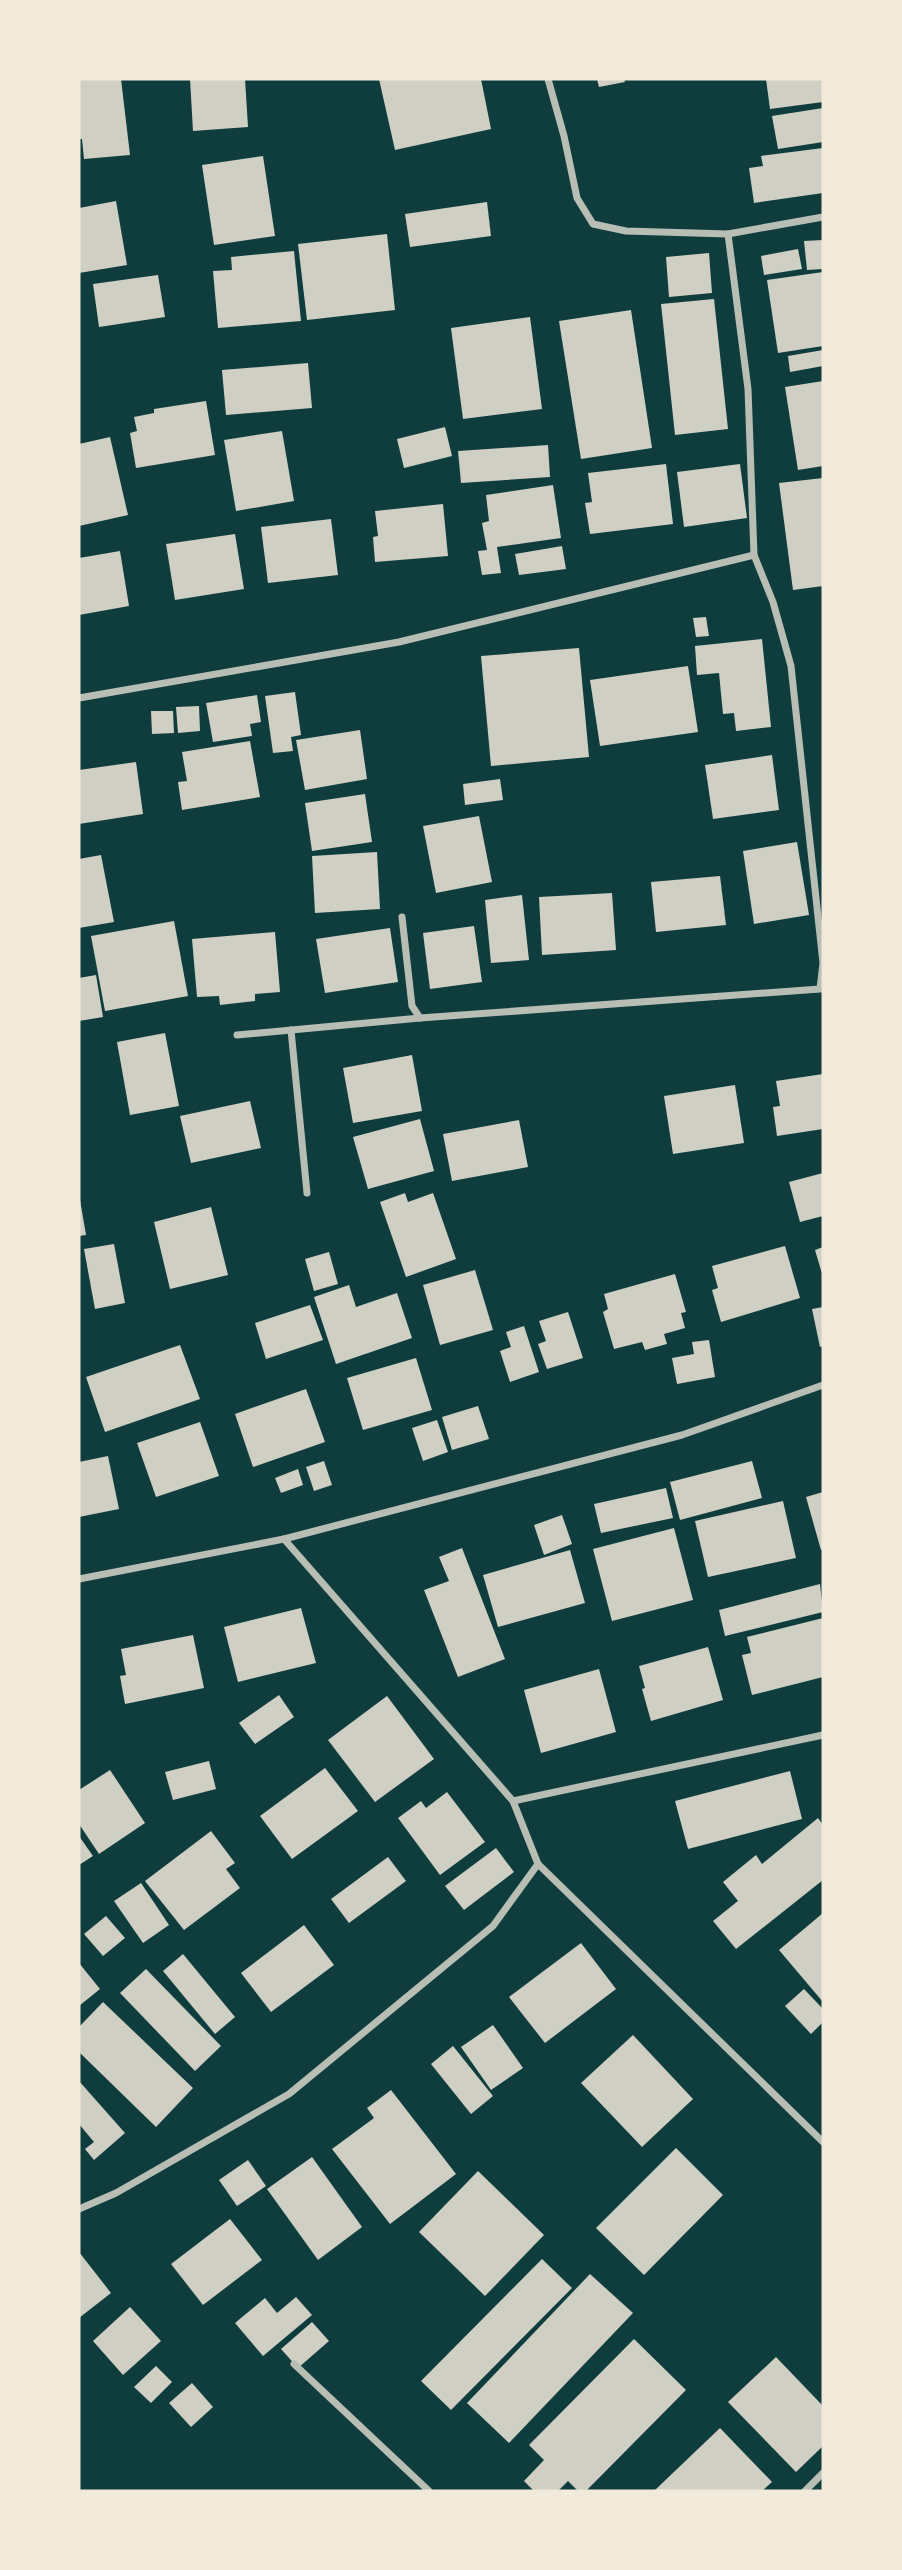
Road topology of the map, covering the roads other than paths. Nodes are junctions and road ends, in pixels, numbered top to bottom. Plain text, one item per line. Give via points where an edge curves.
1 (548, 79) edge
2 (823, 218) edge
3 (728, 234) junction
4 (754, 555) junction
5 (79, 698) edge
6 (402, 917) dead end
7 (420, 1018) junction
8 (291, 1030) junction
9 (237, 1035) dead end
10 (307, 1194) dead end
11 (823, 1385) edge
12 (284, 1539) junction
13 (79, 1579) edge
14 (823, 1735) edge
15 (513, 1801) junction
16 (538, 1864) junction
17 (823, 2142) edge
18 (79, 2209) edge
19 (294, 2364) dead end
20 (823, 2473) edge
21 (429, 2491) edge
22 (805, 2491) edge

1 - 3 street via 577,198 593,224 626,232
2 - 3 street
3 - 4 street via 748,389
4 - 5 street via 399,642
4 - 7 street via 791,666 823,963 820,989
6 - 7 street via 412,1006
7 - 8 street
8 - 9 street
8 - 10 street
11 - 12 street via 682,1435
12 - 13 street
12 - 15 street
14 - 15 street
15 - 16 street
16 - 17 street
16 - 18 street via 494,1926 289,2094 116,2193
19 - 21 street
20 - 22 street

